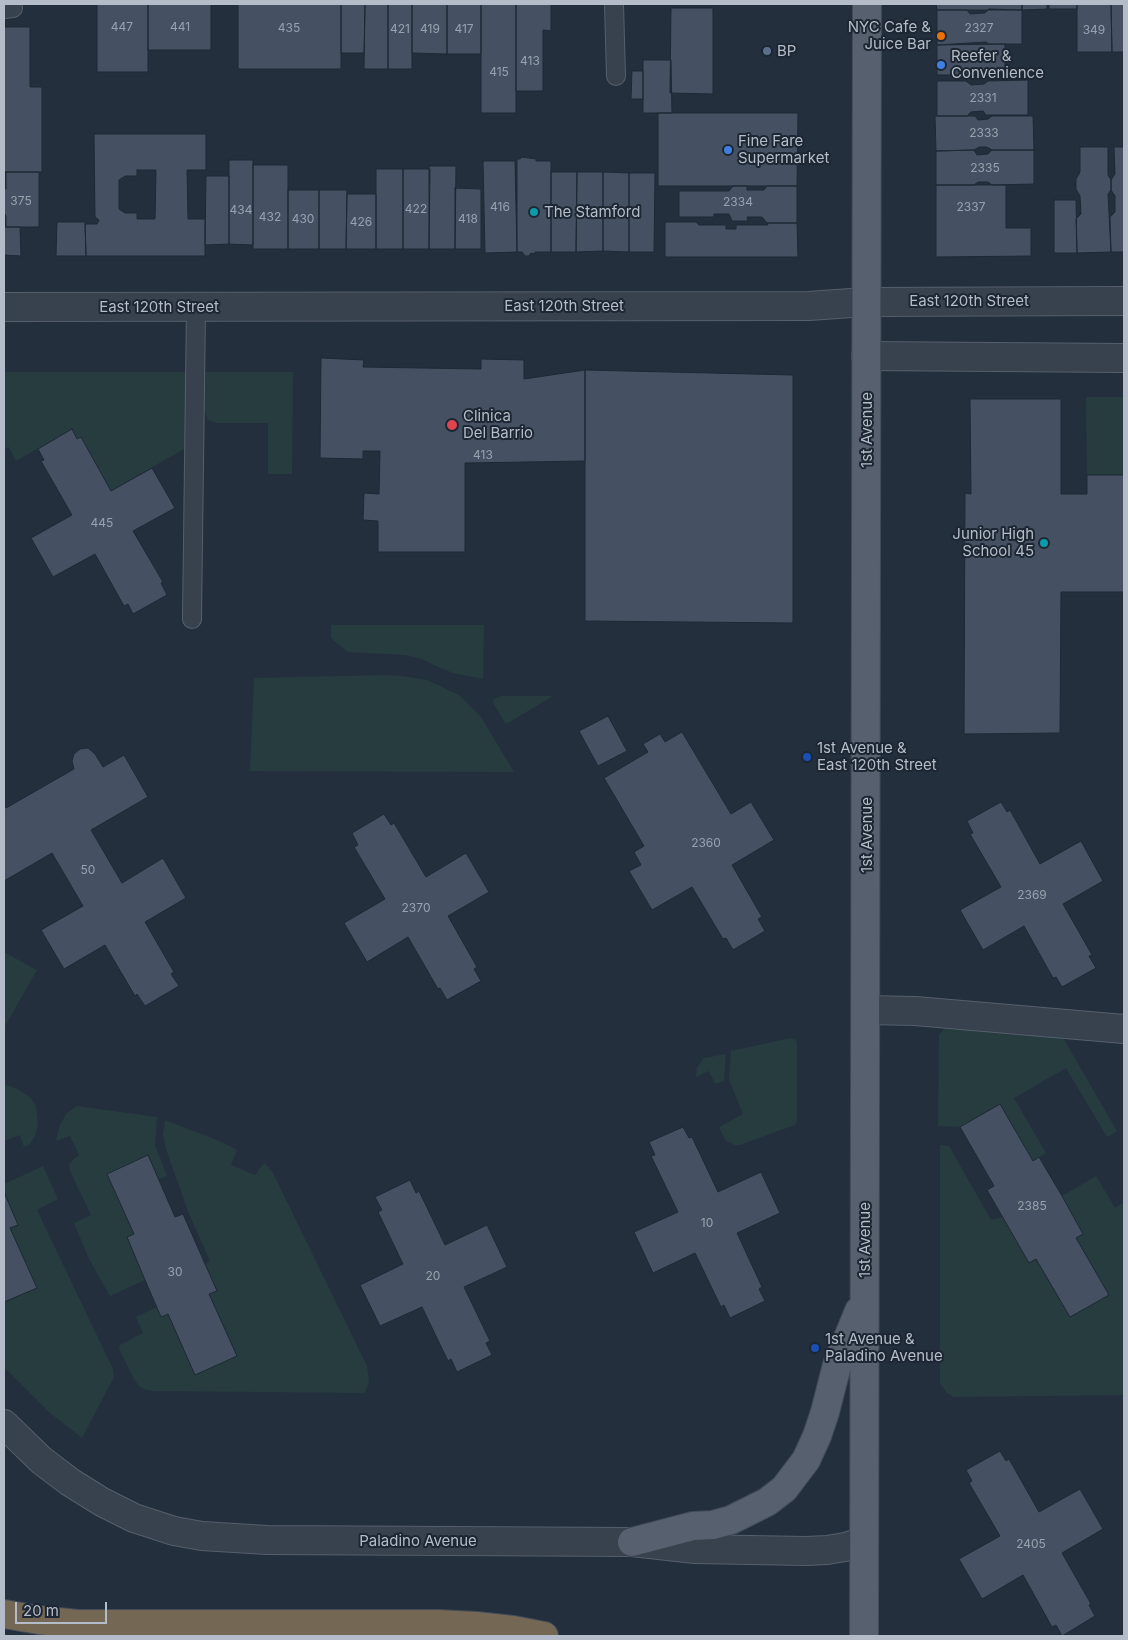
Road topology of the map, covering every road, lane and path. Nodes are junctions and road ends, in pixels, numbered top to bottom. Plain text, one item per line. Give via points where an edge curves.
1 (614, 4) edge
2 (867, 4) edge
3 (616, 76) dead end
4 (1124, 301) edge
5 (865, 302) junction
6 (4, 306) edge
7 (196, 307) junction
8 (866, 356) junction
9 (1124, 358) edge
10 (192, 619) dead end
11 (866, 1010) junction
12 (1124, 1030) edge
13 (864, 1298) junction
14 (4, 1424) edge
15 (864, 1541) junction
16 (632, 1542) junction
17 (4, 1614) edge
18 (544, 1636) edge
19 (864, 1636) edge

1 - 3 lane
2 - 5 main road, 1st Avenue
4 - 5 street, East 120th Street
5 - 7 street, East 120th Street via 799,306
5 - 8 main road, 1st Avenue
6 - 7 street, East 120th Street
7 - 10 lane
8 - 9 street
8 - 11 main road, 1st Avenue
11 - 12 street via 915,1011
11 - 13 main road, 1st Avenue
13 - 15 main road, 1st Avenue
13 - 16 main road via 837,1365 817,1436 806,1460 784,1489 767,1502 730,1520
14 - 16 street, Paladino Avenue via 41,1460 70,1482 134,1518 174,1531 267,1540
15 - 16 street, Paladino Avenue via 845,1547 806,1551 695,1549
15 - 19 main road, 1st Avenue
17 - 18 highway via 111,1625 438,1624

